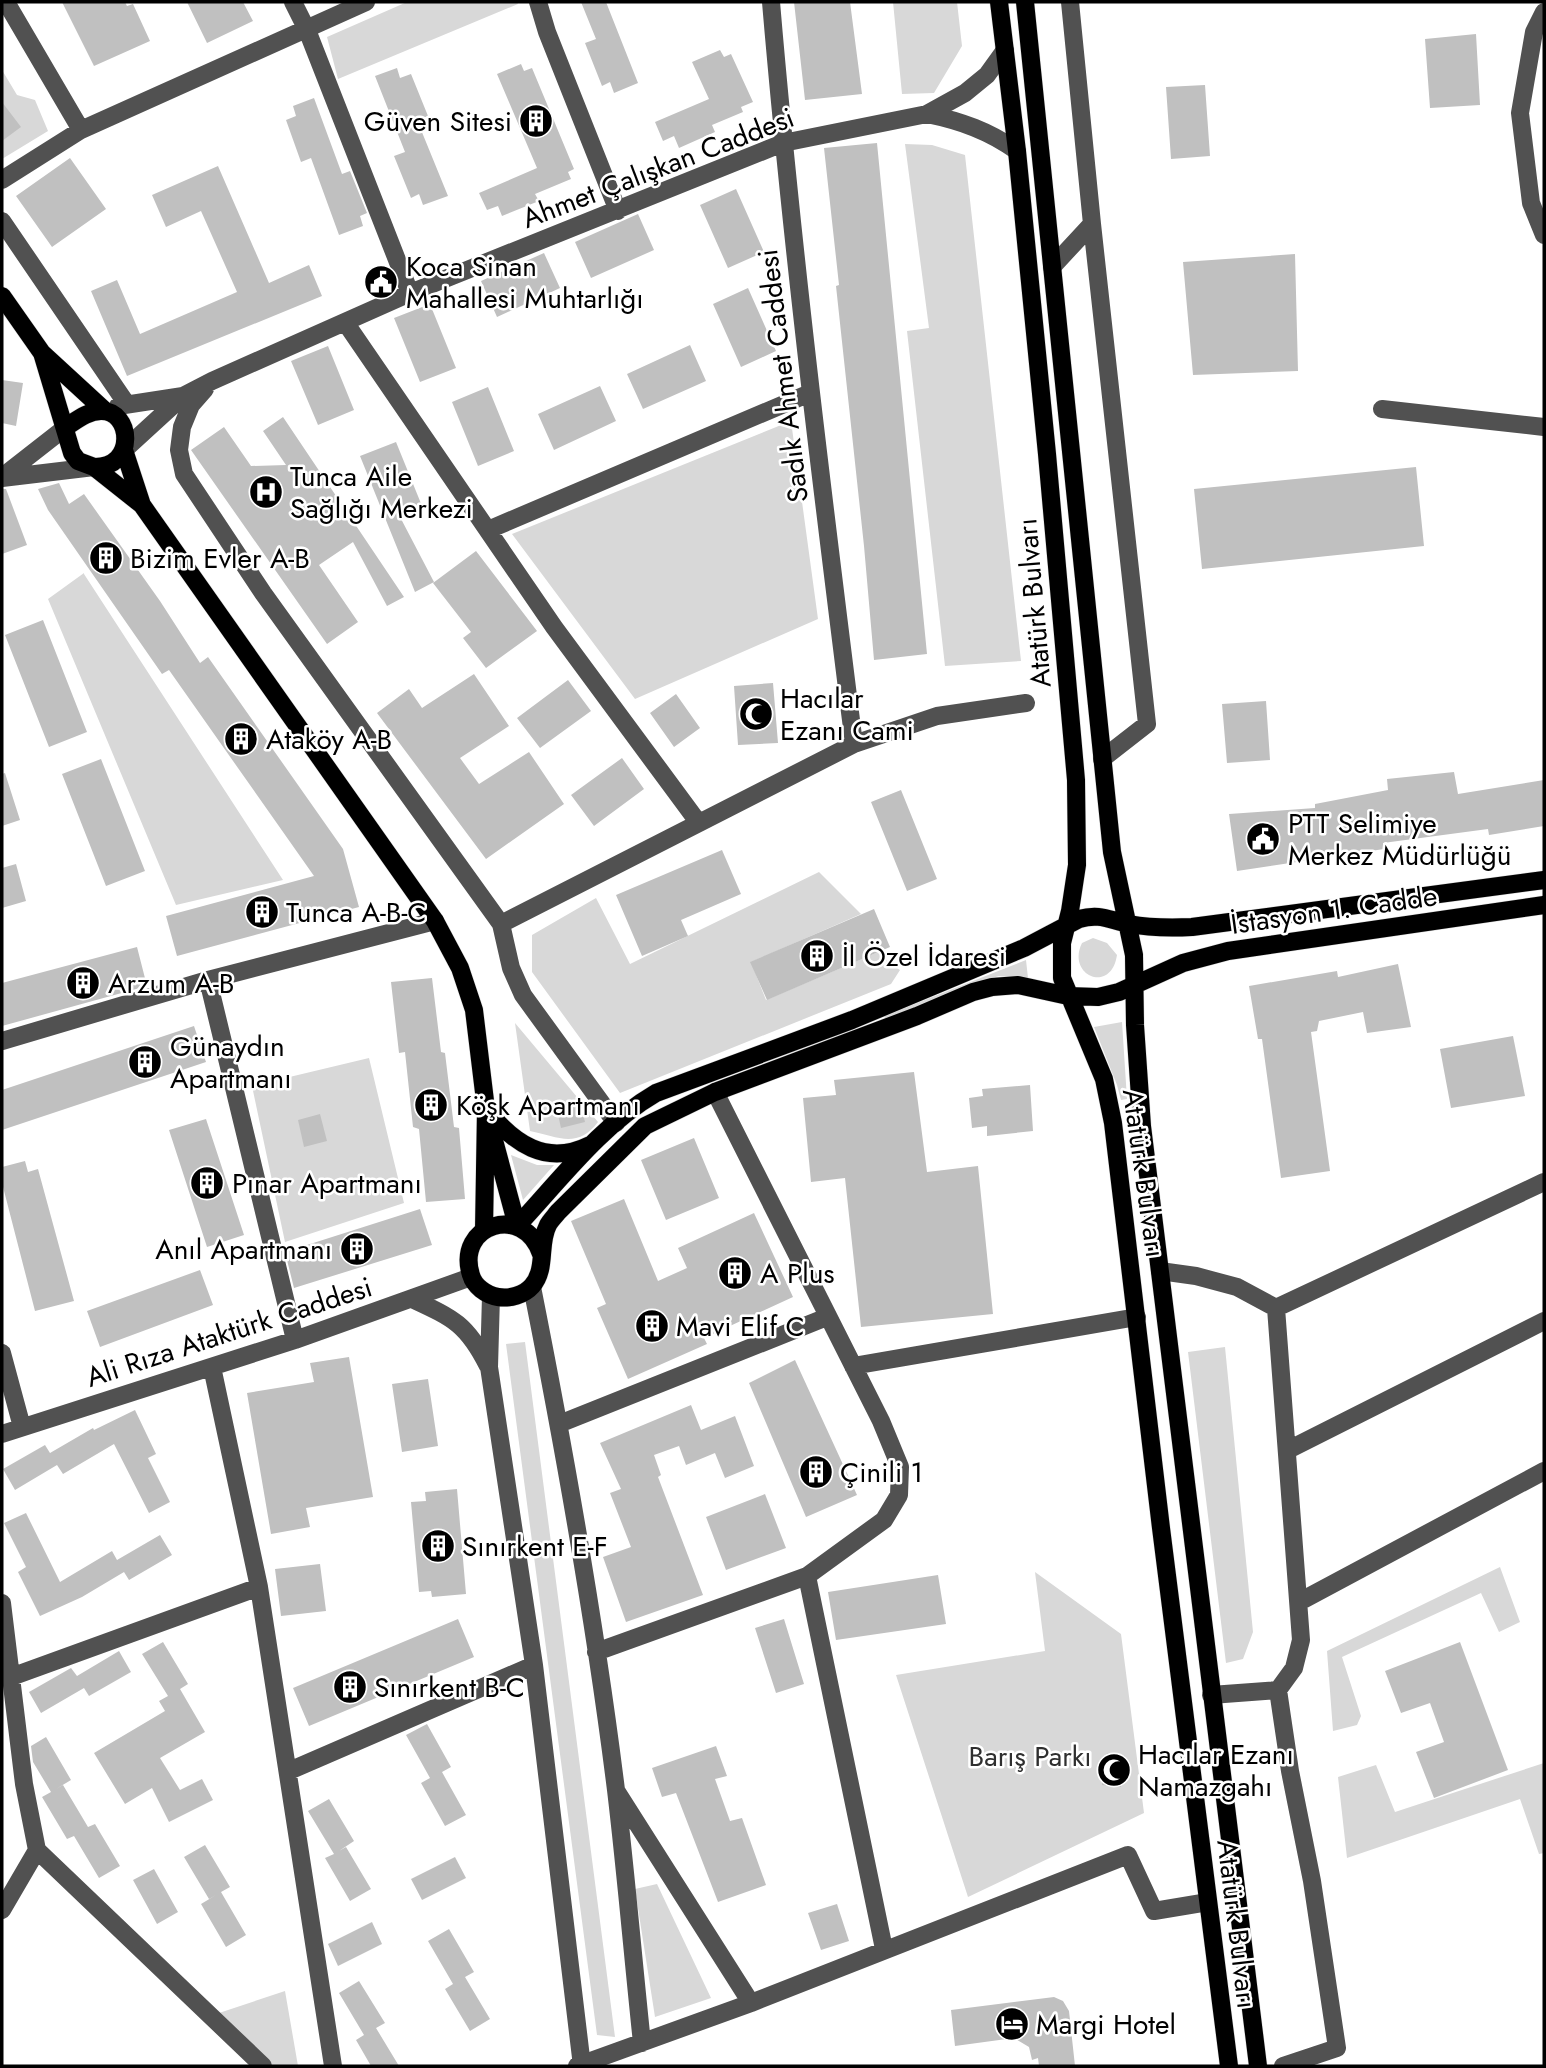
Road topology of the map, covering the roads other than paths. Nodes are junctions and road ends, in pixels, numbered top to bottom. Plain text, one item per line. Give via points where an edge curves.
1 (6, 2) edge
2 (293, 2) edge
3 (366, 2) edge
4 (538, 2) edge
5 (771, 2) edge
6 (999, 2) edge
7 (1025, 2) edge
8 (1070, 2) edge
9 (1544, 12) edge
10 (307, 30) junction
11 (1005, 50) junction
12 (927, 114) junction
13 (80, 130) junction
14 (783, 143) junction
15 (1017, 150) junction
16 (2, 180) edge
17 (618, 211) junction
18 (2, 221) edge
19 (1092, 224) junction
20 (1544, 235) edge
21 (1052, 267) junction
22 (410, 293) junction
23 (2, 296) edge
24 (345, 322) junction
25 (42, 352) junction
26 (212, 381) junction
27 (810, 393) junction
28 (183, 396) junction
29 (126, 403) junction
30 (1382, 409) dead end
31 (104, 410) junction
32 (66, 427) junction
33 (1544, 428) edge
34 (124, 450) junction
35 (94, 467) junction
36 (2, 477) edge
37 (142, 505) junction
38 (488, 530) junction
39 (1026, 703) dead end
40 (854, 744) junction
41 (1102, 760) junction
42 (698, 822) junction
43 (1544, 880) edge
44 (1544, 905) edge
45 (435, 922) junction
46 (501, 924) junction
47 (1067, 924) junction
48 (1127, 924) junction
49 (208, 980) junction
50 (1136, 984) junction
51 (1068, 996) junction
52 (2, 1041) edge
53 (715, 1092) junction
54 (485, 1109) junction
55 (616, 1123) junction
56 (596, 1142) junction
57 (1544, 1182) edge
58 (517, 1226) junction
59 (484, 1230) junction
60 (541, 1254) junction
61 (1160, 1271) junction
62 (471, 1277) junction
63 (532, 1287) junction
64 (491, 1296) junction
65 (412, 1298) junction
66 (1276, 1308) junction
67 (827, 1317) junction
68 (1137, 1317) junction
69 (1544, 1321) edge
70 (295, 1340) junction
71 (2, 1353) edge
72 (853, 1366) junction
73 (212, 1367) junction
74 (489, 1367) junction
75 (559, 1424) junction
76 (22, 1427) junction
77 (2, 1434) edge
78 (1288, 1450) junction
79 (1544, 1471) edge
80 (807, 1576) junction
81 (259, 1587) junction
82 (1298, 1602) junction
83 (2, 1603) edge
84 (596, 1652) junction
85 (534, 1665) junction
86 (11, 1677) junction
87 (1278, 1690) junction
88 (1211, 1695) junction
89 (289, 1771) junction
90 (616, 1789) junction
91 (37, 1850) junction
92 (1208, 1902) junction
93 (2, 1910) edge
94 (884, 1949) junction
95 (751, 2003) junction
96 (642, 2043) junction
97 (263, 2066) edge
98 (333, 2066) edge
99 (580, 2066) edge
100 (1228, 2066) edge
101 (1258, 2066) edge
102 (1283, 2066) edge

1 - 13 street
2 - 10 street
3 - 10 street
4 - 17 street
5 - 14 street, Sadık Ahmet Caddesi
6 - 11 main road, Atatürk Bulvarı
7 - 21 main road, Atatürk Bulvarı
8 - 19 street
9 - 20 street via 1534,32 1520,113 1531,204
10 - 13 street
10 - 22 street
11 - 12 street via 987,75
11 - 15 main road, Atatürk Bulvarı
12 - 14 street, Ahmet Çalışkan Caddesi
12 - 15 street via 971,125
13 - 16 street
14 - 17 street, Ahmet Çalışkan Caddesi
14 - 27 street, Sadık Ahmet Caddesi
15 - 47 main road, Atatürk Bulvarı via 1076,780 1077,865
17 - 22 street, Ahmet Çalışkan Caddesi
18 - 29 street
19 - 21 street
19 - 41 street via 1147,724
21 - 41 main road, Atatürk Bulvarı
22 - 24 street, Ahmet Çalışkan Caddesi
23 - 25 main road
24 - 26 street, Ahmet Çalışkan Caddesi
24 - 38 street
25 - 31 main road
25 - 32 main road
26 - 28 street, Ahmet Çalışkan Caddesi
26 - 46 street via 191,405 181,427 178,450 184,474 271,604
27 - 38 street
27 - 40 street, Sadık Ahmet Caddesi
28 - 29 street, Ahmet Çalışkan Caddesi
28 - 34 street, Ahmet Çalışkan Caddesi
29 - 31 street, Ahmet Çalışkan Caddesi
30 - 33 street
31 - 32 main road via 88,413
31 - 34 main road via 121,424
32 - 35 main road via 72,453 78,461
32 - 36 street
34 - 35 main road via 113,464
34 - 37 main road
35 - 36 street
35 - 37 main road
37 - 45 main road
38 - 42 street
39 - 40 street via 937,716
40 - 42 street
41 - 48 main road, Atatürk Bulvarı via 1112,852
42 - 46 street
43 - 48 main road, İstasyon 1. Cadde via 1216,925 1164,928
44 - 50 main road, İstasyon 1. Cadde via 1228,951 1183,963
45 - 49 street
45 - 54 main road via 460,968 474,1010
46 - 55 street via 523,995
47 - 48 main road via 1088,916 1107,916
47 - 51 main road, Atatürk Bulvarı via 1062,978
47 - 55 main road via 1024,948 863,1015 664,1089
48 - 50 main road, Atatürk Bulvarı
49 - 52 street
49 - 70 street
50 - 51 main road via 1098,997
50 - 61 main road, Atatürk Bulvarı via 1137,1068
51 - 53 main road via 1018,985 973,992
51 - 68 main road, Atatürk Bulvarı via 1104,1079
53 - 60 main road via 645,1126 553,1219
53 - 67 street
54 - 56 main road via 512,1137 541,1152 576,1152
54 - 58 main road
54 - 59 main road
55 - 56 main road
56 - 58 main road
57 - 66 street
58 - 59 main road
58 - 60 main road via 533,1237
59 - 62 main road via 470,1249
60 - 63 main road via 542,1266
61 - 66 street via 1237,1287
61 - 88 main road, Atatürk Bulvarı
62 - 64 main road
62 - 65 street, Ali Rıza Ataktürk Caddesi
63 - 64 main road via 512,1298
63 - 75 street
64 - 74 street
65 - 70 street, Ali Rıza Ataktürk Caddesi
65 - 74 street via 451,1317 475,1340
66 - 78 street
67 - 72 street
67 - 75 street
68 - 72 street
68 - 92 main road, Atatürk Bulvarı
69 - 78 street
70 - 73 street, Ali Rıza Ataktürk Caddesi
71 - 76 street
72 - 80 street via 900,1467 898,1495 884,1520
73 - 76 street, Ali Rıza Ataktürk Caddesi
73 - 81 street
74 - 85 street
75 - 84 street
76 - 77 street, Ali Rıza Ataktürk Caddesi
78 - 82 street
79 - 82 street
80 - 84 street
80 - 94 street
81 - 86 street
81 - 89 street
82 - 87 street via 1301,1640 1293,1668
83 - 86 street
84 - 90 street
85 - 89 street
85 - 99 street
86 - 91 street
87 - 88 street
87 - 102 street via 1337,2048
88 - 101 main road, Atatürk Bulvarı
89 - 98 street
90 - 95 street
90 - 96 street
91 - 93 street
91 - 97 street
92 - 94 street via 1154,1910 1128,1855
92 - 100 main road, Atatürk Bulvarı
94 - 95 street
95 - 96 street
96 - 99 street

